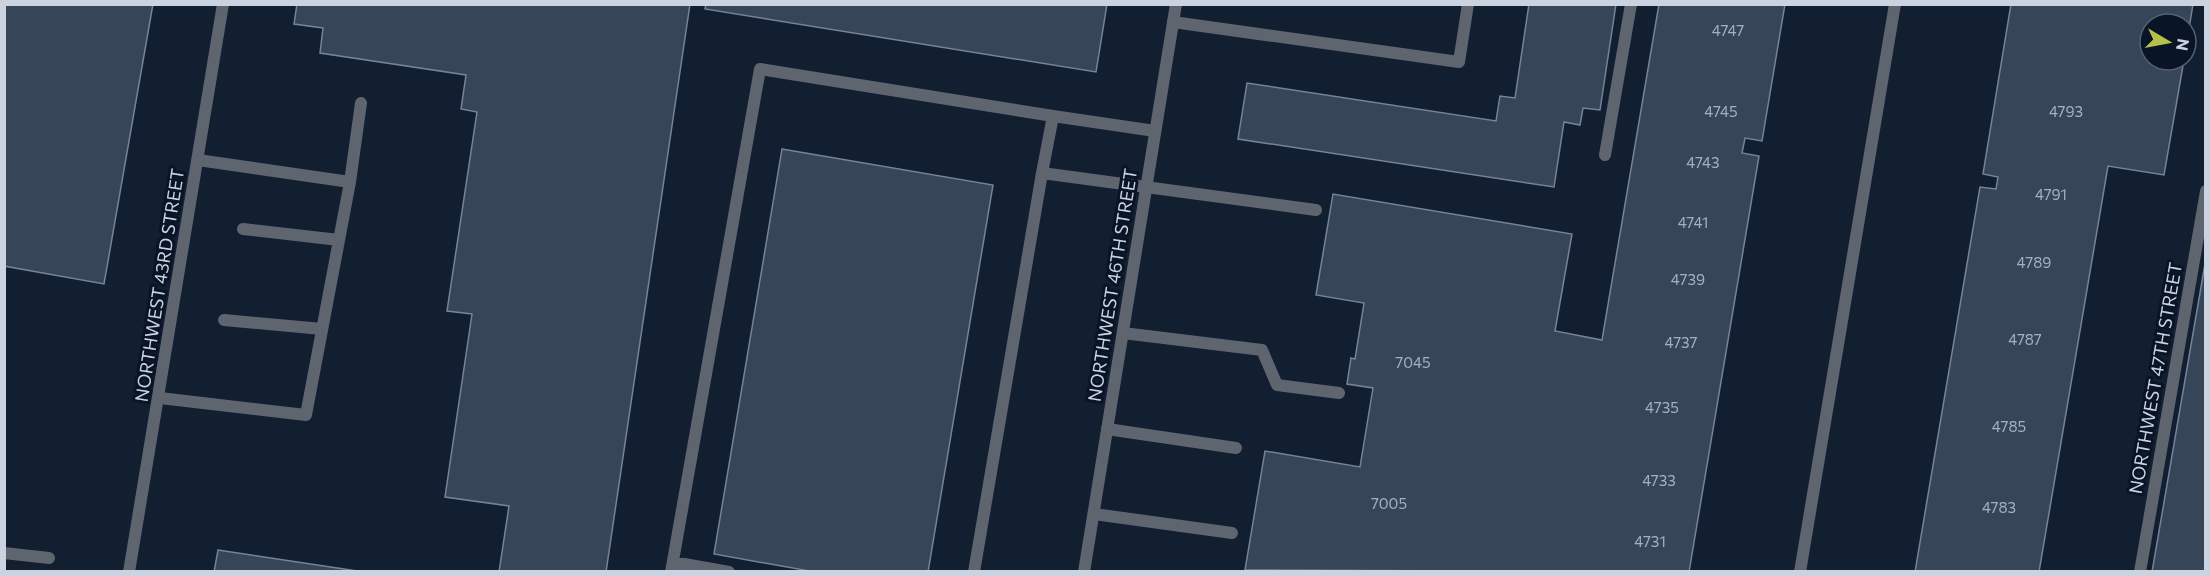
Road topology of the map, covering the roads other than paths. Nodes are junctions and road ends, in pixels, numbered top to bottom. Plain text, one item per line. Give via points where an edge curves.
1 (223, 4) edge
2 (1176, 4) edge
3 (1468, 4) edge
4 (1631, 4) edge
5 (1895, 4) edge
6 (1173, 21) junction
7 (362, 103) dead end
8 (1053, 116) junction
9 (1155, 131) junction
10 (1605, 155) dead end
11 (198, 160) junction
12 (1042, 173) junction
13 (350, 182) junction
14 (1146, 187) junction
15 (2205, 191) edge
16 (1316, 210) dead end
17 (243, 229) dead end
18 (339, 240) junction
19 (224, 320) dead end
20 (322, 329) junction
21 (1123, 333) junction
22 (1339, 393) dead end
23 (160, 398) junction
24 (1107, 429) junction
25 (1236, 448) dead end
26 (1094, 514) junction
27 (1232, 533) dead end
28 (4, 553) edge
29 (49, 558) dead end
30 (672, 566) edge
31 (129, 572) edge
32 (729, 572) edge
33 (974, 572) edge
34 (1084, 572) edge
35 (1800, 572) edge
36 (2140, 572) edge

1 - 11 street, NORTHWEST 43RD STREET
2 - 6 street, NORTHWEST 46TH STREET
3 - 6 street via 1459,62
4 - 10 street
5 - 35 street
6 - 9 street, NORTHWEST 46TH STREET
7 - 13 street
8 - 9 street
8 - 12 street
8 - 30 street via 760,69
9 - 14 street, NORTHWEST 46TH STREET
11 - 13 street
11 - 23 street, NORTHWEST 43RD STREET
12 - 14 street
12 - 33 street
13 - 18 street
14 - 16 street
14 - 21 street, NORTHWEST 46TH STREET
15 - 36 street, NORTHWEST 47TH STREET
17 - 18 street
18 - 20 street
19 - 20 street
20 - 23 street via 306,415
21 - 22 street via 1262,350 1277,385
21 - 24 street, NORTHWEST 46TH STREET
23 - 31 street, NORTHWEST 43RD STREET
24 - 25 street
24 - 26 street, NORTHWEST 46TH STREET
26 - 27 street
26 - 34 street, NORTHWEST 46TH STREET
28 - 29 street
30 - 32 street

